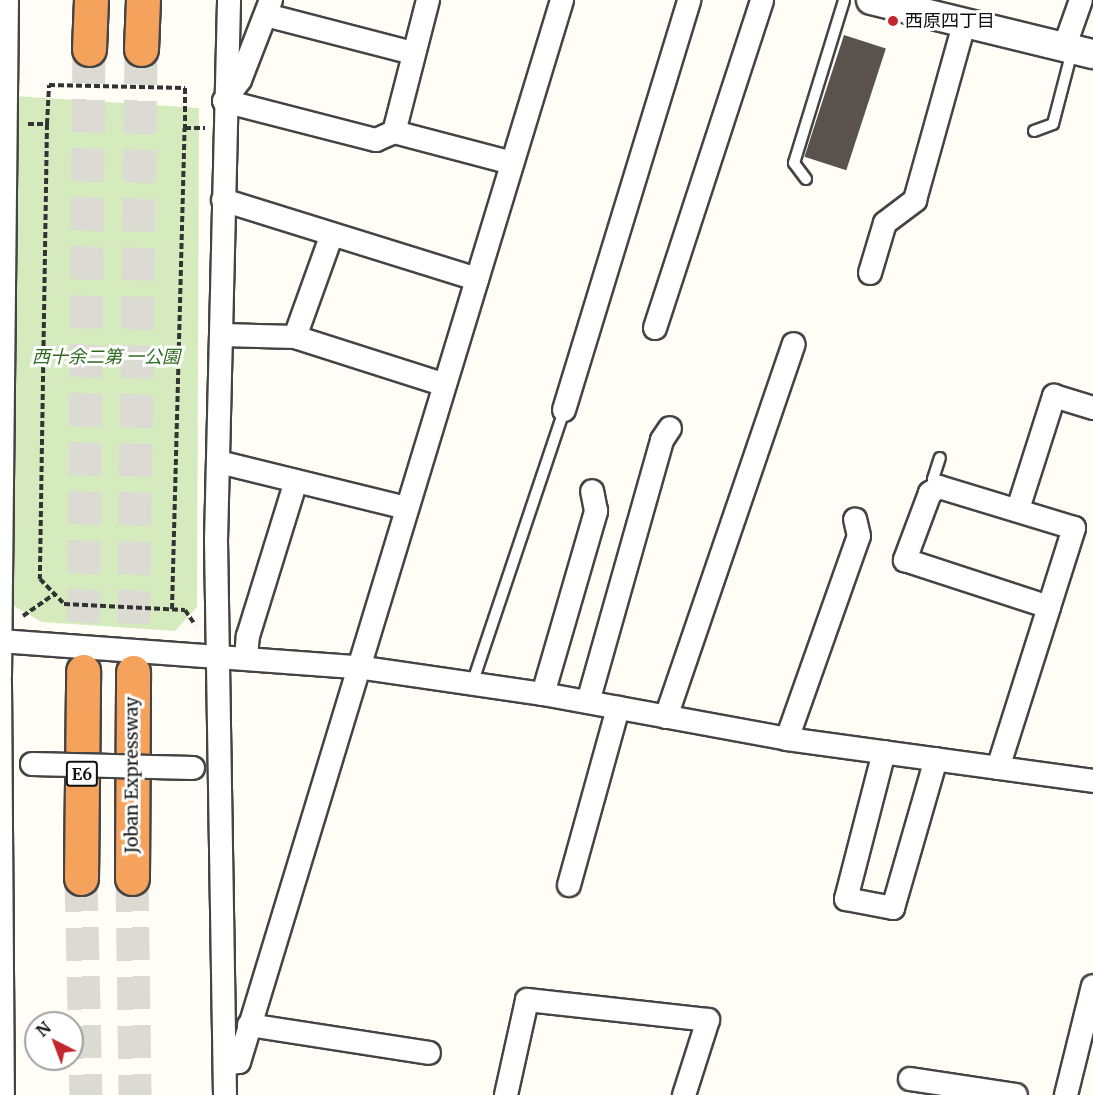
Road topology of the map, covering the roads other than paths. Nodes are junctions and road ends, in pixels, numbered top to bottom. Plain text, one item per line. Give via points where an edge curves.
1 (7, 0) edge
2 (91, 0) edge
3 (143, 0) edge
4 (229, 0) edge
5 (428, 0) edge
6 (562, 0) edge
7 (689, 0) edge
8 (762, 0) edge
9 (844, 0) edge
10 (871, 0) edge
11 (1081, 0) edge
12 (269, 7) edge
13 (964, 24) junction
14 (89, 49) tunnel mouth
15 (141, 49) tunnel mouth
16 (1077, 51) edge
17 (413, 53) junction
18 (224, 101) junction
19 (1035, 131) dead end
20 (394, 132) junction
21 (512, 163) junction
22 (806, 179) dead end
23 (224, 200) junction
24 (332, 234) junction
25 (870, 273) dead end
26 (477, 279) junction
27 (655, 328) dead end
28 (222, 335) junction
29 (295, 337) junction
30 (794, 344) dead end
31 (444, 385) junction
32 (1093, 408) edge
33 (564, 410) joint
34 (670, 428) dead end
35 (940, 458) dead end
36 (219, 462) junction
37 (296, 481) junction
38 (936, 489) junction
39 (592, 491) dead end
40 (406, 508) junction
41 (1018, 509) junction
42 (855, 519) dead end
43 (1049, 607) junction
44 (1, 641) edge
45 (207, 653) junction
46 (246, 657) junction
47 (357, 668) junction
48 (83, 671) tunnel mouth
49 (133, 672) tunnel mouth
50 (0, 677) edge
51 (0, 683) edge
52 (472, 684) junction
53 (543, 694) junction
54 (588, 702) junction
55 (618, 708) junction
56 (666, 717) junction
57 (786, 739) junction
58 (884, 752) junction
59 (936, 759) junction
60 (1, 767) edge
61 (219, 768) junction
62 (998, 768) junction
63 (1093, 780) edge
64 (81, 878) tunnel mouth
65 (132, 878) tunnel mouth
66 (569, 885) dead end
67 (1, 970) edge
68 (1093, 987) edge
69 (249, 1025) junction
70 (429, 1053) dead end
71 (226, 1064) junction
72 (910, 1079) dead end
73 (3, 1095) edge
74 (225, 1095) edge
75 (506, 1095) edge
76 (684, 1095) edge
77 (1016, 1095) edge
78 (1066, 1095) edge

1 - 44 street
2 - 14 highway
3 - 15 highway
4 - 18 street
5 - 17 street
6 - 21 street
7 - 33 street
8 - 27 street
9 - 22 lane via 794,163
10 - 13 street
11 - 16 street
12 - 17 street
12 - 18 street via 240,80
13 - 16 street
13 - 25 street via 915,200 885,223
16 - 19 lane via 1053,124
17 - 20 street
18 - 20 street via 376,140
18 - 23 street
20 - 21 street
21 - 26 street
23 - 24 street
23 - 28 street
24 - 26 street
24 - 29 street
26 - 31 street
28 - 29 street
28 - 36 street
29 - 31 street
30 - 56 street
31 - 40 street
32 - 41 street via 1054,396
33 - 52 lane
34 - 54 street via 662,440
35 - 38 lane via 933,479
36 - 37 street
36 - 45 street
37 - 40 street
37 - 46 street via 248,636
38 - 41 street
38 - 43 street via 930,493 905,560
39 - 53 street via 596,511
40 - 47 street
41 - 43 street via 1074,528
42 - 57 street via 859,536
43 - 62 street
44 - 45 street
44 - 50 street
45 - 46 street
45 - 61 street
46 - 47 street
47 - 52 street
47 - 69 street
48 - 64 highway, E6
49 - 65 highway, Joban Expressway
51 - 60 street
52 - 53 street
53 - 54 street
54 - 55 street
55 - 56 street
55 - 66 street
56 - 57 street
57 - 58 street
58 - 59 street
58 - 59 street via 846,899 893,908
59 - 62 street
60 - 61 street, bridge via 32,764
60 - 67 street
61 - 71 street
62 - 63 street
67 - 73 street
68 - 78 street
69 - 70 street
69 - 71 street via 238,1062
71 - 74 street
72 - 77 street
75 - 76 street via 527,1000 708,1020

